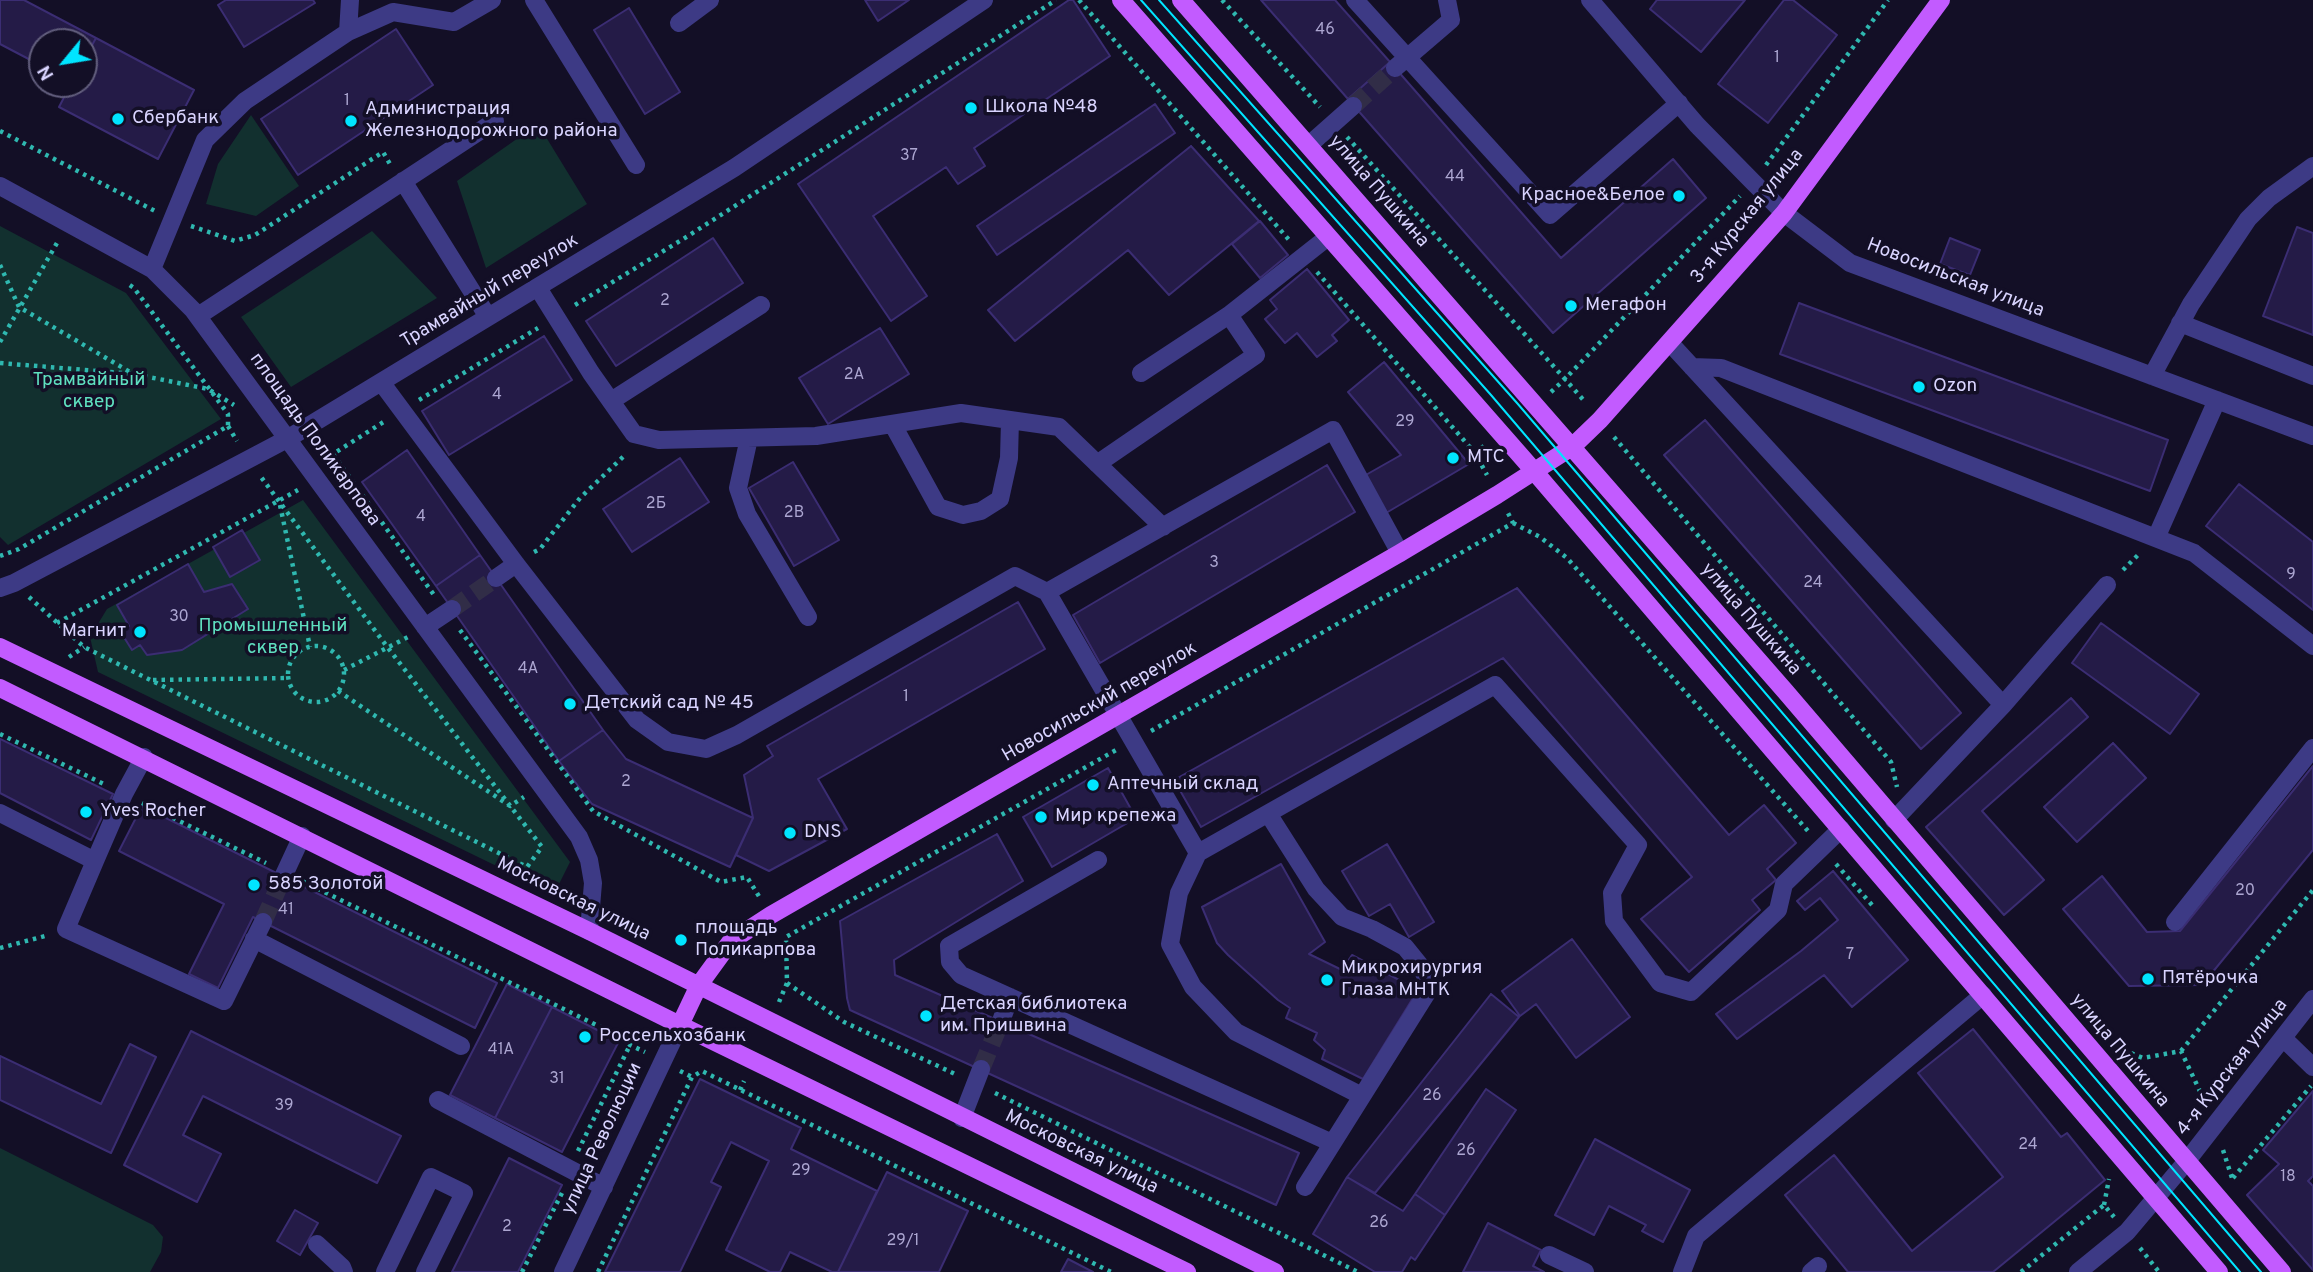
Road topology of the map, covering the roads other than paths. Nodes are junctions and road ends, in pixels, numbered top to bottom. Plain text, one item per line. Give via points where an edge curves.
1 (351, 0) edge
2 (492, 0) edge
3 (534, 0) edge
4 (710, 0) edge
5 (984, 0) edge
6 (1121, 0) edge
7 (1181, 0) edge
8 (1355, 0) edge
9 (1447, 0) edge
10 (1590, 0) edge
11 (1941, 0) edge
12 (679, 23) dead end
13 (348, 32) junction
14 (1401, 64) junction
15 (1678, 103) junction
16 (1353, 106) tunnel mouth
17 (495, 121) dead end
18 (1309, 145) junction
19 (636, 165) dead end
20 (2313, 166) edge
21 (403, 181) junction
22 (0, 186) edge
23 (1783, 213) junction
24 (1328, 237) junction
25 (152, 269) junction
26 (538, 288) junction
27 (761, 305) dead end
28 (1228, 315) junction
29 (198, 316) junction
30 (488, 317) junction
31 (2180, 323) junction
32 (1670, 343) junction
33 (1692, 367) junction
34 (1141, 373) dead end
35 (2152, 376) junction
36 (2313, 376) edge
37 (381, 382) junction
38 (2217, 400) junction
39 (611, 401) junction
40 (1010, 420) junction
41 (893, 425) junction
42 (2313, 436) edge
43 (749, 438) junction
44 (286, 439) junction
45 (1572, 447) junction
46 (1097, 464) junction
47 (1534, 471) junction
48 (1163, 527) junction
49 (2156, 538) junction
50 (1400, 553) junction
51 (516, 564) junction
52 (496, 578) tunnel mouth
53 (2107, 585) road end
54 (7, 586) edge
55 (1047, 592) junction
56 (450, 611) tunnel mouth
57 (808, 617) dead end
58 (425, 627) junction
59 (2313, 646) edge
60 (0, 647) edge
61 (0, 688) edge
62 (2003, 705) junction
63 (1120, 716) junction
64 (2313, 748) edge
65 (144, 757) junction
66 (0, 813) edge
67 (1269, 815) junction
68 (1898, 815) junction
69 (1841, 829) junction
70 (302, 836) junction
71 (1198, 853) junction
72 (1098, 860) dead end
73 (95, 861) junction
74 (284, 875) tunnel mouth
75 (262, 922) tunnel mouth
76 (2175, 922) dead end
77 (589, 931) junction
78 (254, 939) junction
79 (699, 985) junction
80 (1983, 995) junction
81 (1010, 997) junction
82 (2313, 999) edge
83 (1001, 1021) tunnel mouth
84 (680, 1025) junction
85 (2283, 1038) junction
86 (461, 1046) dead end
87 (2313, 1067) edge
88 (978, 1076) tunnel mouth
89 (1362, 1096) junction
90 (438, 1100) dead end
91 (962, 1118) junction
92 (1332, 1143) junction
93 (2186, 1162) junction
94 (604, 1187) junction
95 (1305, 1187) dead end
96 (2156, 1198) junction
97 (317, 1244) dead end
98 (1549, 1255) dead end
99 (344, 1272) edge
100 (385, 1272) edge
101 (425, 1272) edge
102 (563, 1272) edge
103 (1188, 1272) edge
104 (1275, 1272) edge
105 (1585, 1272) edge
106 (1682, 1272) edge
107 (2078, 1272) edge
108 (2219, 1272) edge
109 (2282, 1272) edge

1 - 13 street
2 - 13 street via 454,22 393,12
3 - 19 street
4 - 12 street
5 - 26 street, Трамвайный переулок via 734,168
6 - 24 main road
7 - 18 main road, улица Пушкина
8 - 14 street
9 - 14 street via 1451,20
10 - 15 street, Новосильская улица
11 - 23 main road, 3-я Курская улица
13 - 25 street via 245,101 205,140
14 - 15 street via 1550,215
15 - 23 street, Новосильская улица
16 - 18 street
17 - 21 street
18 - 45 main road, улица Пушкина
20 - 31 street via 2248,219
21 - 29 street
21 - 30 street
22 - 25 street, площадь Поликарпова
23 - 32 main road, 3-я Курская улица
23 - 35 street, Новосильская улица via 1850,262
24 - 28 street
24 - 47 main road
25 - 29 street, площадь Поликарпова
26 - 30 street, Трамвайный переулок
26 - 39 street
27 - 39 street
28 - 34 street
28 - 46 street via 1256,355
29 - 44 street, площадь Поликарпова
30 - 37 street, Трамвайный переулок
31 - 35 street
31 - 36 street
32 - 33 street
32 - 45 main road, 3-я Курская улица
33 - 49 street via 1721,368
33 - 62 street
35 - 38 street, Новосильская улица
37 - 44 street, Трамвайный переулок
37 - 51 street
38 - 42 street, Новосильская улица
38 - 49 street
39 - 43 street via 634,434 659,440
40 - 41 street via 961,414
40 - 41 street via 1009,458 1000,499 981,511 964,514 939,507
40 - 46 street via 1059,427
41 - 43 street via 816,436
43 - 57 street via 738,488 747,514
44 - 54 street, Трамвайный переулок
44 - 58 street, площадь Поликарпова
45 - 47 main road, Новосильский переулок
45 - 68 main road, улица Пушкина
46 - 48 street
47 - 50 main road, Новосильский переулок
47 - 69 main road
48 - 50 street via 1333,430
48 - 55 street
49 - 59 street via 2194,554
50 - 63 main road, Новосильский переулок
51 - 52 street
51 - 55 street via 637,720 667,742 706,750 1015,576
53 - 62 street
55 - 63 street
56 - 58 street
58 - 77 street, площадь Поликарпова via 579,837 593,883
60 - 77 main road, Московская улица
61 - 65 main road
62 - 68 street
63 - 71 street
63 - 79 main road, Новосильский переулок via 771,915 731,942
64 - 76 street
65 - 70 main road
65 - 73 street
66 - 73 street
67 - 69 street via 1495,685 1638,845 1612,893 1614,920 1660,983 1691,992 1778,910 1784,884
67 - 71 street
67 - 89 street via 1316,889 1342,917 1405,947 1423,968 1430,988
68 - 93 main road, улица Пушкина
69 - 80 main road
70 - 74 street
70 - 84 main road
71 - 89 street via 1179,893 1170,944 1193,987 1236,1032
72 - 81 street via 949,946 950,962 961,975
73 - 78 street via 66,929 224,1001
75 - 78 street
77 - 79 main road, Московская улица
78 - 86 street
79 - 84 main road, Новосильский переулок
79 - 91 main road, Московская улица
80 - 96 main road
80 - 106 street via 1696,1236
81 - 83 street
81 - 92 street
82 - 85 street, 4-я Курская улица
84 - 94 street, улица Революции
84 - 103 main road
85 - 87 street
85 - 93 street, 4-я Курская улица
88 - 91 street
89 - 92 street
90 - 94 street
91 - 104 main road, Московская улица
92 - 95 street
93 - 96 street, 4-я Курская улица
93 - 109 main road, улица Пушкина
94 - 102 street, улица Революции
96 - 107 street, 4-я Курская улица via 2127,1232
96 - 108 main road
97 - 99 street
98 - 105 street
100 - 101 street via 431,1177 464,1193

